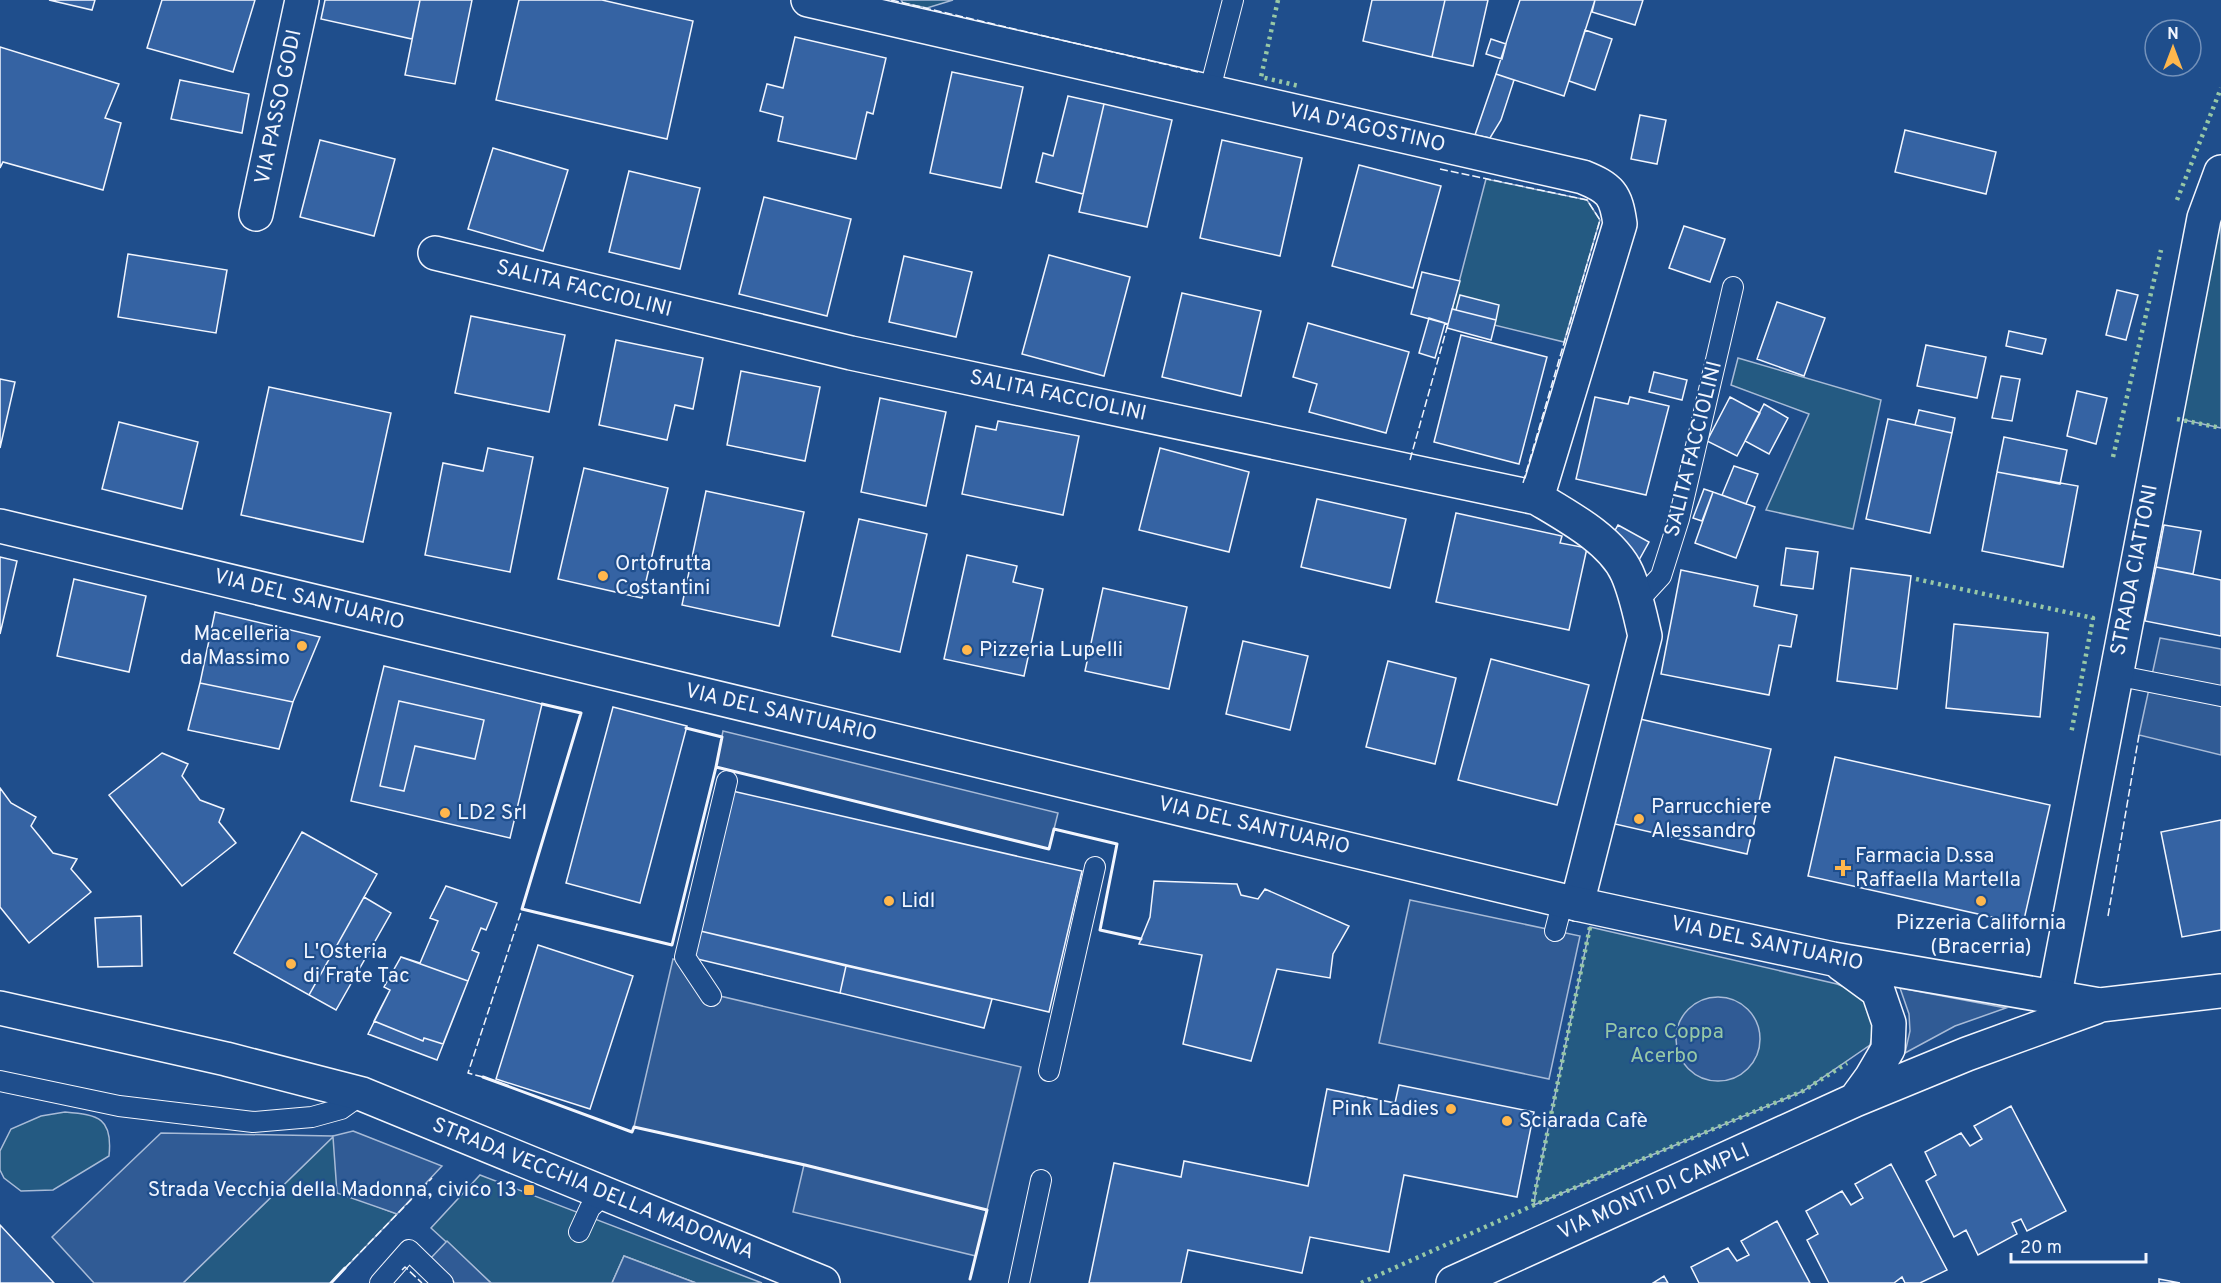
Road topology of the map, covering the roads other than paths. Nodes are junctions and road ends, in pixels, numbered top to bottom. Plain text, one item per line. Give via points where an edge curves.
1 (302, 0) edge
2 (808, 0) edge
3 (1233, 0) edge
4 (1209, 93) junction
5 (2221, 172) edge
6 (256, 214) dead end
7 (435, 253) dead end
8 (1733, 287) dead end
9 (1537, 498) junction
10 (0, 526) edge
11 (1637, 602) junction
12 (2115, 675) junction
13 (2221, 696) edge
14 (727, 782) dead end
15 (1095, 867) dead end
16 (1570, 902) junction
17 (1556, 931) dead end
18 (1833, 959) junction
19 (2056, 985) junction
20 (2221, 991) edge
21 (711, 996) dead end
22 (2093, 1004) junction
23 (2, 1013) edge
24 (2029, 1032) junction
25 (1049, 1071) dead end
26 (0, 1081) edge
27 (362, 1094) junction
28 (1855, 1100) junction
29 (1041, 1180) dead end
30 (606, 1193) junction
31 (579, 1232) dead end
32 (380, 1283) edge
33 (443, 1283) edge
34 (823, 1283) edge
35 (1019, 1283) edge
36 (1453, 1283) edge

1 - 6 street, VIA PASSO GODI
2 - 4 street, VIA D'AGOSTINO
3 - 4 lane
4 - 9 street, VIA D'AGOSTINO via 1583,177 1605,186 1618,208 1620,224
5 - 12 street, STRADA CIATTONI via 2204,218
7 - 9 street, SALITA FACCIOLINI via 851,353
8 - 11 lane, SALITA FACCIOLINI via 1675,531 1661,576
9 - 11 street, SALITA FACCIOLINI via 1579,523 1613,553 1626,571
10 - 16 street, VIA DEL SANTUARIO
11 - 16 street, SALITA FACCIOLINI via 1645,636
12 - 13 lane
12 - 19 street, STRADA CIATTONI
14 - 21 lane via 685,957
15 - 25 lane
16 - 17 lane
16 - 18 street, VIA DEL SANTUARIO
18 - 19 street, VIA DEL SANTUARIO
18 - 28 street, VIA MONTI DI CAMPLI via 1878,991 1889,1023 1888,1049
19 - 22 street, VIA DEL SANTUARIO
19 - 24 street, VIA MONTI DI CAMPLI via 2048,1011
20 - 22 street, VIA DEL SANTUARIO
22 - 24 street, VIA MONTI DI CAMPLI
23 - 27 street, STRADA VECCHIA DELLA MADONNA via 226,1059
24 - 28 street, VIA MONTI DI CAMPLI
26 - 27 lane via 119,1106 253,1122 312,1117 341,1109
27 - 30 street, STRADA VECCHIA DELLA MADONNA
28 - 36 street, VIA MONTI DI CAMPLI
29 - 35 lane
30 - 31 lane via 590,1208
30 - 34 street, STRADA VECCHIA DELLA MADONNA
32 - 33 lane via 409,1250

